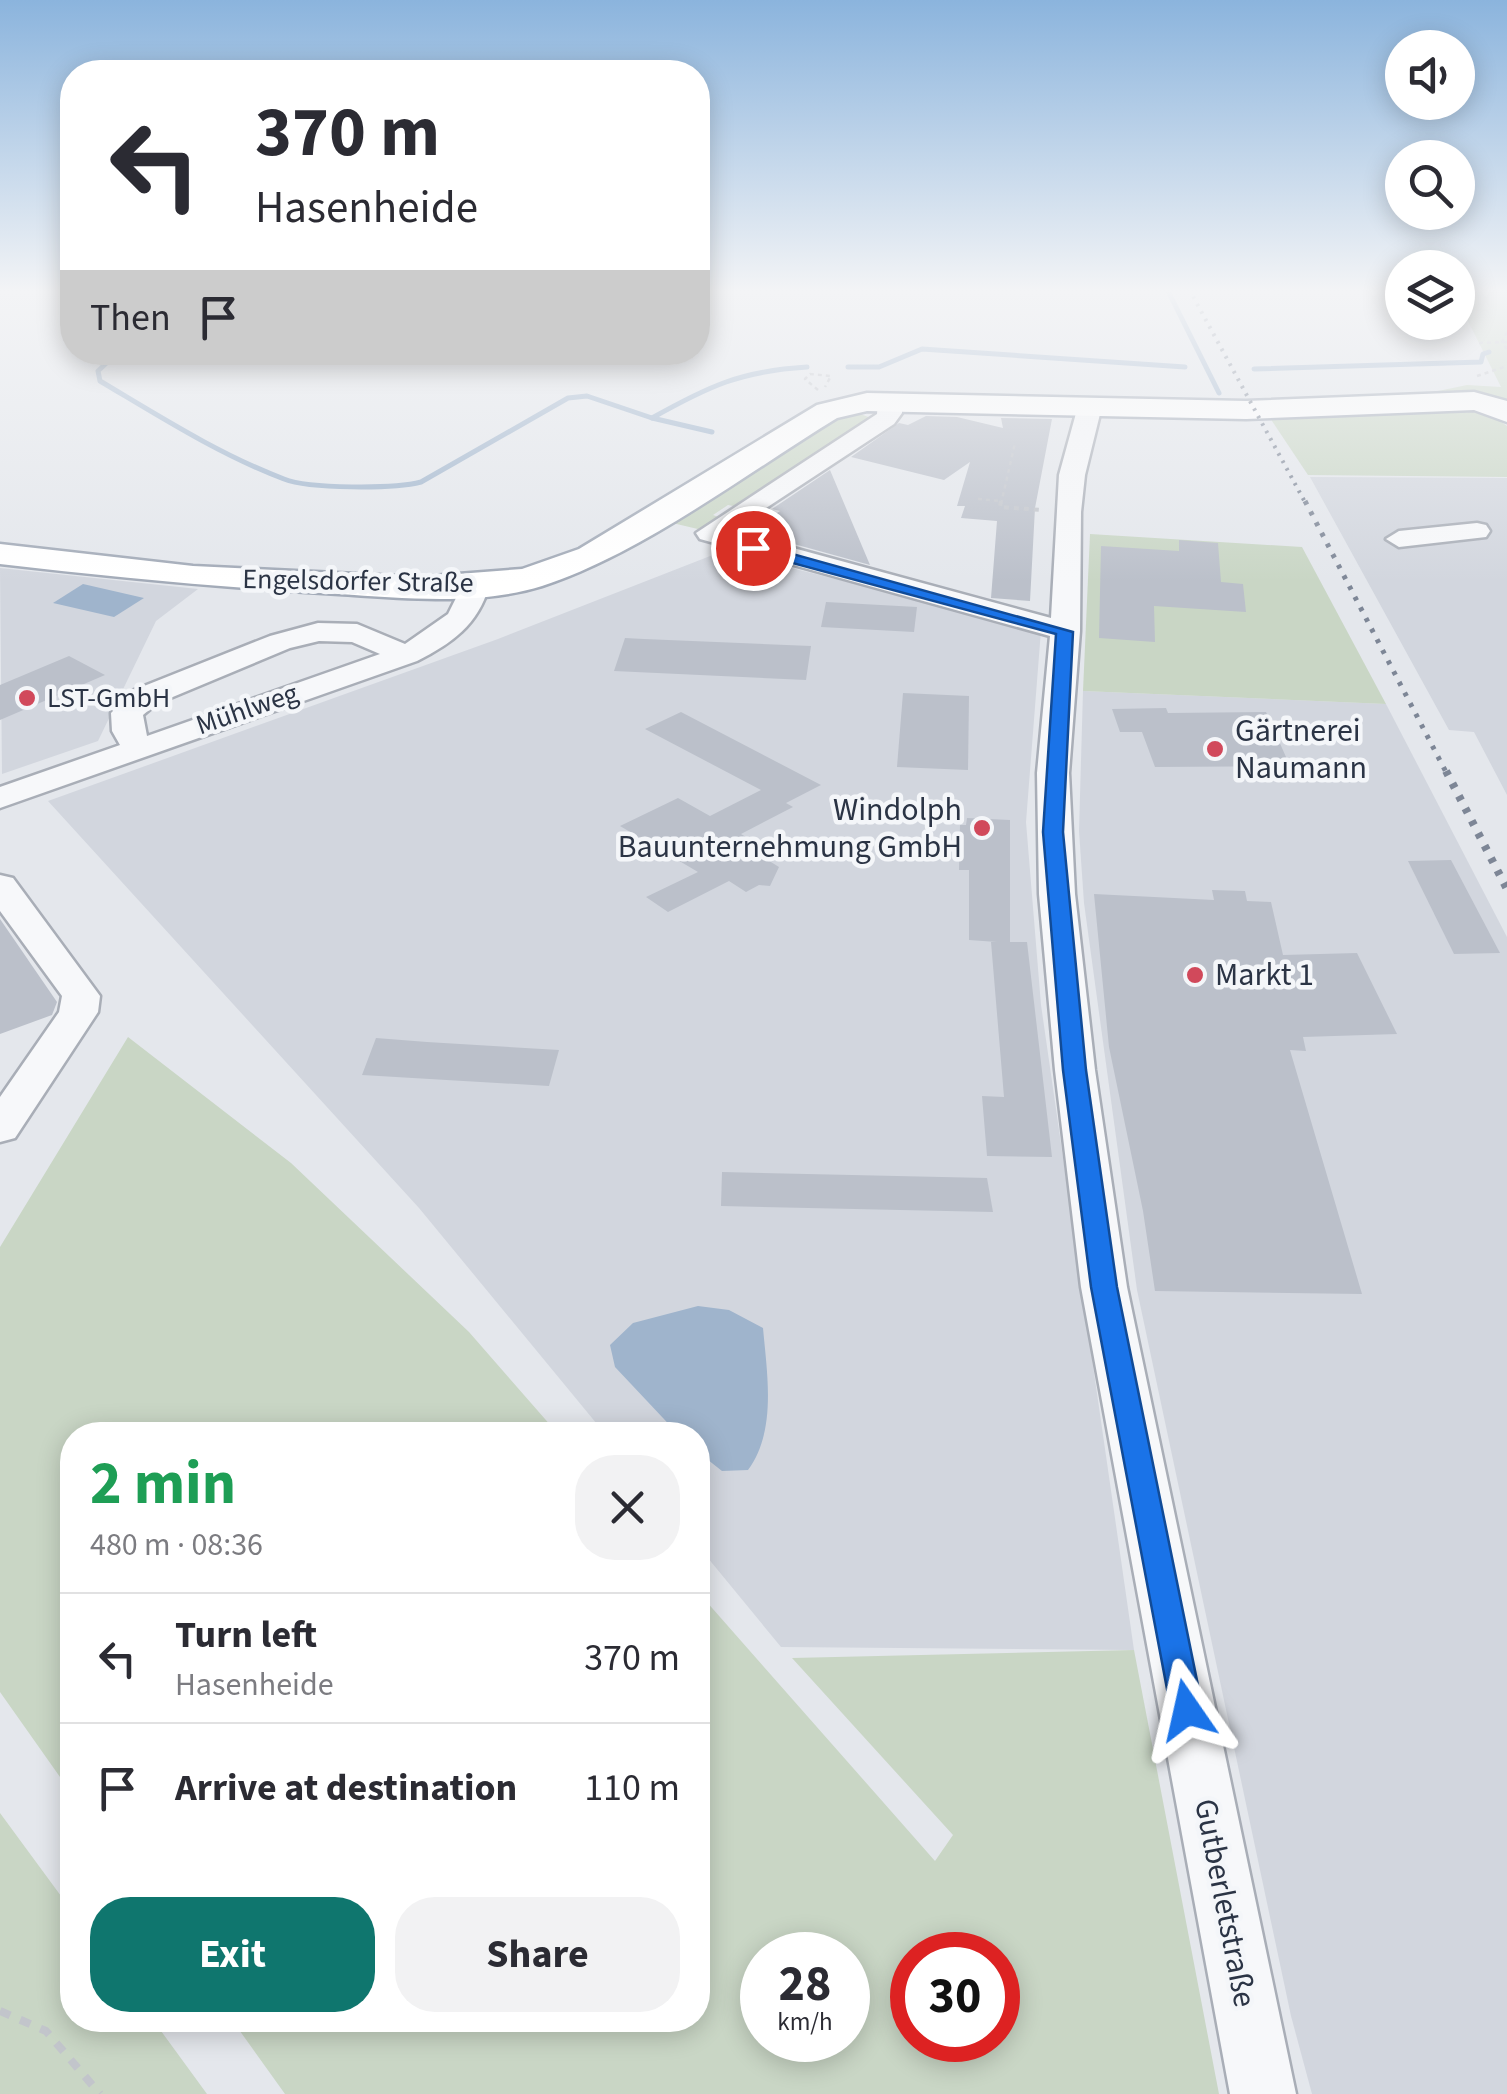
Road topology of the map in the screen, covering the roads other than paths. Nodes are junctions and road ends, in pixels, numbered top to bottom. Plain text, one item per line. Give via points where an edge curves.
1 (890, 402) junction
2 (1090, 406) junction
3 (1507, 413) edge
4 (1477, 531) dead end
5 (1399, 538) dead end
6 (0, 554) edge
7 (460, 587) junction
8 (1065, 632) junction
9 (406, 655) junction
10 (137, 747) junction
11 (0, 798) edge
12 (0, 886) edge
13 (0, 1128) edge
14 (1263, 2094) edge

1 - 2 main road, Engelsdorfer Straße
1 - 7 main road, Engelsdorfer Straße via 827,412 582,561 528,578
1 - 8 street via 886,419 709,533
2 - 3 main road, Engelsdorfer Straße via 1246,410 1474,401
2 - 8 street, Gutberletstraße via 1069,498
4 - 5 street
6 - 7 main road, Engelsdorfer Straße via 193,576
7 - 9 street, Mühlweg via 471,604 460,622
8 - 14 street, Gutberletstraße via 1053,832 1104,1287
9 - 10 street, Mühlweg
9 - 10 street via 357,633 318,632 280,642 145,697 127,714
10 - 11 street, Mühlweg
12 - 13 street via 81,996 78,1012

